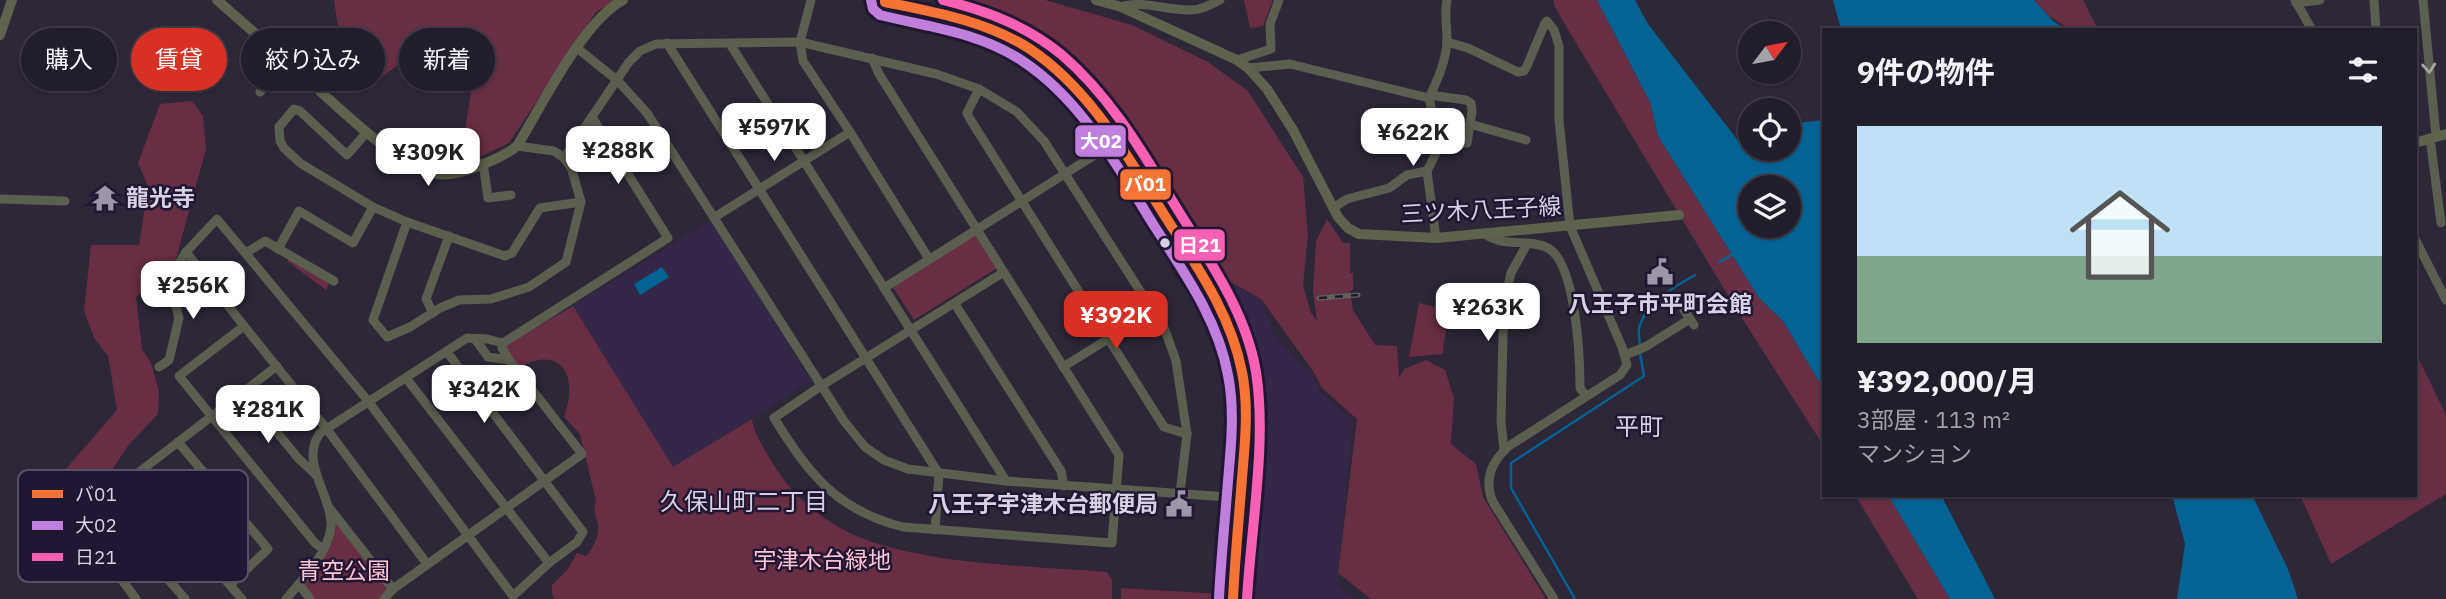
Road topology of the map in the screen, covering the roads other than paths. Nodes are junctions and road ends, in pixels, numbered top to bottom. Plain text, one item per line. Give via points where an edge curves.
1 (12, 0) edge
2 (217, 0) edge
3 (623, 0) edge
4 (811, 0) edge
5 (878, 0) edge
6 (1096, 0) edge
7 (1220, 0) edge
8 (1279, 0) edge
9 (1447, 0) edge
10 (2320, 0) edge
11 (2374, 0) edge
12 (2423, 0) edge
13 (2296, 1) edge
14 (1121, 7) junction
15 (249, 28) edge
16 (2311, 28) edge
17 (2376, 28) edge
18 (0, 35) edge
19 (800, 42) junction
20 (1447, 42) junction
21 (667, 43) junction
22 (730, 44) junction
23 (577, 48) junction
24 (872, 58) junction
25 (1237, 60) junction
26 (1248, 68) junction
27 (618, 80) junction
28 (979, 89) junction
29 (321, 91) edge
30 (1430, 97) junction
31 (592, 117) junction
32 (1470, 124) junction
33 (367, 132) junction
34 (850, 132) junction
35 (2437, 136) edge
36 (1525, 140) dead end
37 (1117, 141) junction
38 (2417, 142) edge
39 (1440, 145) junction
40 (517, 146) junction
41 (565, 158) junction
42 (804, 161) junction
43 (482, 163) junction
44 (1427, 171) junction
45 (1066, 172) junction
46 (759, 190) junction
47 (511, 195) dead end
48 (0, 200) edge
49 (1021, 200) junction
50 (65, 201) dead end
51 (581, 202) junction
52 (373, 207) junction
53 (1332, 208) junction
54 (1679, 215) dead end
55 (715, 217) junction
56 (407, 222) junction
57 (2441, 223) dead end
58 (1570, 226) junction
59 (976, 229) junction
60 (1485, 234) junction
61 (449, 236) junction
62 (1436, 238) junction
63 (2417, 243) edge
64 (1527, 244) junction
65 (278, 249) junction
66 (186, 252) junction
67 (246, 253) junction
68 (929, 259) junction
69 (1004, 272) junction
70 (334, 281) dead end
71 (884, 288) junction
72 (2446, 300) edge
73 (955, 304) junction
74 (1153, 311) junction
75 (433, 313) junction
76 (1689, 318) dead end
77 (244, 326) junction
78 (911, 332) junction
79 (475, 339) junction
80 (1108, 339) junction
81 (503, 343) junction
82 (447, 352) junction
83 (1628, 354) junction
84 (867, 359) junction
85 (509, 360) junction
86 (276, 366) junction
87 (159, 367) dead end
88 (1063, 367) junction
89 (405, 378) junction
90 (821, 386) junction
91 (244, 392) junction
92 (1586, 396) junction
93 (368, 401) junction
94 (211, 417) junction
95 (326, 428) junction
96 (1187, 433) junction
97 (178, 442) junction
98 (1504, 451) junction
99 (142, 470) edge
100 (201, 470) edge
101 (939, 474) junction
102 (317, 476) junction
103 (544, 481) junction
104 (1006, 481) junction
105 (1064, 486) junction
106 (1117, 488) junction
107 (1180, 493) junction
108 (1241, 498) junction
109 (327, 505) junction
110 (506, 508) junction
111 (248, 526) edge
112 (935, 530) junction
113 (467, 536) junction
114 (323, 549) junction
115 (548, 563) junction
116 (427, 565) junction
117 (248, 568) edge
118 (124, 582) edge
119 (170, 582) edge
120 (227, 582) edge
121 (233, 582) edge
122 (299, 584) junction
123 (230, 585) junction
124 (393, 589) junction
125 (511, 598) edge
126 (136, 599) edge
127 (185, 599) edge
128 (242, 599) edge
129 (286, 599) edge
130 (310, 599) edge
131 (384, 599) edge
132 (1233, 599) edge
133 (1554, 599) edge

1 - 18 main road
2 - 15 main road
3 - 23 main road via 607,11
4 - 19 street
5 - 37 street via 955,17 1029,48 1070,81
6 - 14 main road, 三ツ木八王子線
7 - 14 street via 1188,10 1133,1
8 - 25 street via 1270,24 1271,49
9 - 20 street
10 - 13 street
11 - 17 street
12 -> 35 street
13 - 16 street
14 - 25 main road, 三ツ木八王子線
19 - 22 street
19 - 24 street
19 - 34 street via 803,61
20 - 30 street
20 - 58 street via 1518,72 1524,71 1542,27 1547,21 1551,25 1559,46 1559,120
21 - 22 street
21 - 27 street via 635,55
21 - 46 street
22 - 42 street
23 - 27 street
23 - 40 main road
24 - 28 street
24 - 59 street
25 - 26 main road, 三ツ木八王子線
26 - 30 street via 1290,64
26 - 53 main road, 三ツ木八王子線 via 1293,130
27 - 31 street
27 - 55 street via 662,133
28 - 45 street via 1017,112
28 - 49 street via 967,113
29 - 33 main road
30 - 32 street via 1471,103
30 - 39 street
31 - 41 street
31 - 81 street via 668,238
32 - 36 street
32 - 39 street via 1466,143
33 - 43 main road via 432,173 454,173
33 - 52 street via 348,155 300,111 294,109 279,127 284,148 300,163
34 - 42 street
34 - 68 street
35 - 38 main road
35 - 57 street
37 - 45 street
37 - 108 street via 1209,287 1232,337 1242,372 1246,415
39 - 44 street
40 - 41 street via 554,151
40 - 43 main road
41 - 51 street
42 - 46 street
42 - 71 street
43 - 47 street via 488,198
44 - 53 street via 1407,175 1389,188 1347,199
44 - 62 street
45 - 49 street
45 - 74 street
46 - 55 street
46 - 84 street
48 - 50 street
49 - 59 street
49 - 80 street
51 - 61 street via 540,208 512,253 505,256
51 - 75 street via 566,262 545,279 491,299 459,300
52 - 56 street
52 - 65 street via 353,243 299,211
53 - 62 main road, 三ツ木八王子線 via 1359,234
54 - 58 main road, 三ツ木八王子線
55 - 90 street
56 - 61 street
56 - 75 street via 373,320 387,337
58 - 60 main road, 三ツ木八王子線
58 - 83 street
59 - 68 street
59 - 69 street
60 - 62 main road, 三ツ木八王子線
60 - 64 street via 1492,240
61 - 75 street via 426,299
63 - 72 street
64 - 92 street via 1549,249 1564,267 1572,295 1580,388
64 - 98 street via 1508,286 1503,334
65 - 67 street via 265,241
65 - 70 street
66 - 67 street via 217,219
66 - 77 street
66 - 87 street via 173,273 179,318 169,359
67 - 93 street
68 - 71 street
69 - 73 street
69 - 88 street
71 - 78 street
73 - 78 street
73 - 105 street via 1062,471
74 - 80 street
74 - 96 street via 1166,330 1176,361
76 - 83 street
77 - 86 street
77 - 94 street via 179,376
78 - 84 street
78 - 104 street
79 - 81 street
79 - 82 street via 467,338
79 - 85 street via 488,356
80 - 88 street
80 - 96 street via 1164,428
81 - 85 street
82 - 89 street
82 - 103 street
83 - 92 street via 1625,371
84 - 90 street
84 - 101 street
85 - 103 street via 582,454
86 - 91 street
86 - 95 street
88 - 106 street via 1119,455
89 - 93 street
89 - 110 street
90 - 101 street via 865,447 908,470
90 - 112 street via 774,418 817,480 872,518
91 - 94 street
91 - 102 street
92 - 98 street
93 - 95 street
93 - 113 street
94 - 97 street
94 - 114 street
95 - 102 street via 313,447
95 - 116 street
96 - 107 street
97 - 99 street
97 - 100 street
98 - 133 street via 1490,470 1489,495
101 - 104 street
101 - 112 street
102 - 109 street
103 - 110 street
103 - 115 street via 583,533
104 - 105 street
105 - 106 street
106 - 107 street
106 - 112 street via 1112,544
107 - 108 street
108 - 132 street
109 - 114 street via 331,525
109 - 124 street
110 - 113 street
110 - 115 street
111 - 117 street via 268,550
113 - 116 street
113 - 125 street
114 - 122 street
115 - 125 street
116 - 124 street
118 - 126 street
119 - 127 street
120 - 123 street
121 - 123 street
122 - 129 street
122 - 130 street
123 - 128 street
124 - 131 street

